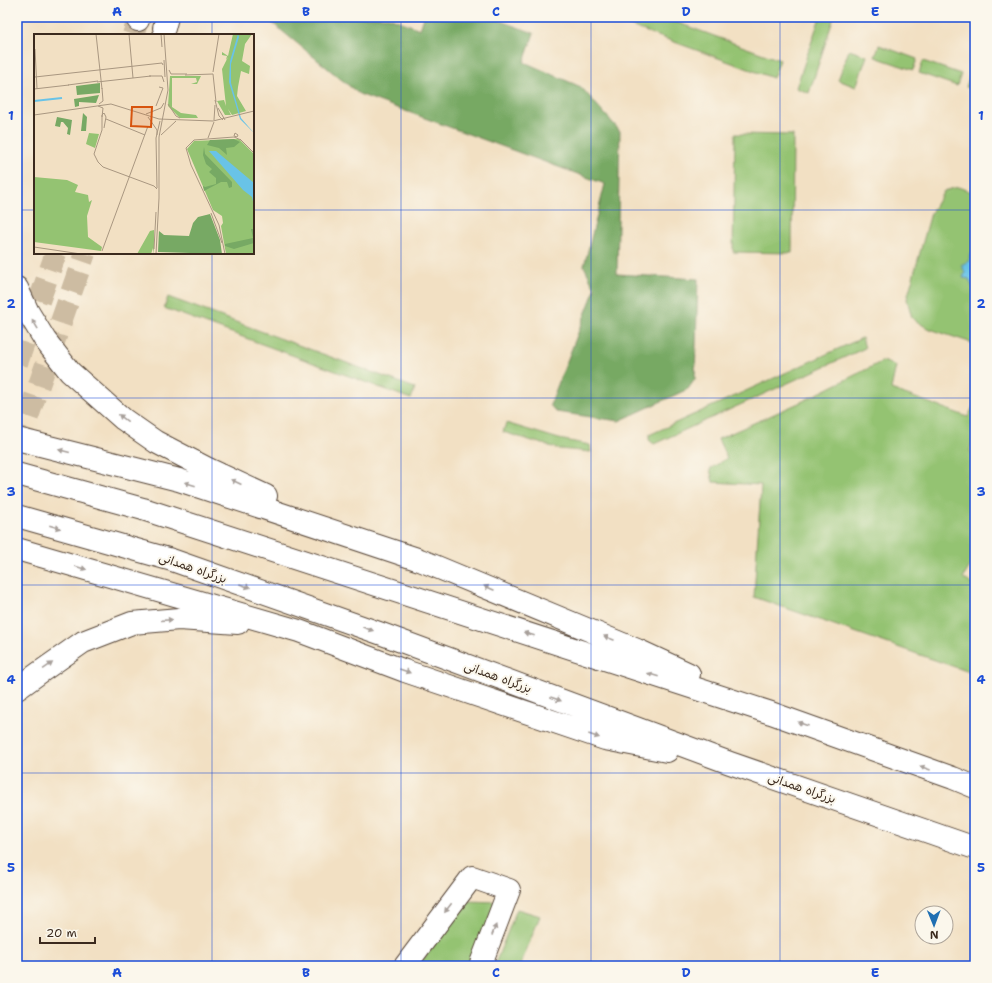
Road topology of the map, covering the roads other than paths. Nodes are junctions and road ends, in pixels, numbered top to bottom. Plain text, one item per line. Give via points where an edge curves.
1 (17, 288) edge
2 (17, 439) edge
3 (17, 474) edge
4 (17, 516) edge
5 (360, 540) junction
6 (17, 549) edge
7 (299, 631) junction
8 (17, 690) edge
9 (771, 713) junction
10 (730, 764) junction
11 (953, 778) junction
12 (975, 784) edge
13 (975, 787) edge
14 (975, 848) edge
15 (405, 966) edge
16 (480, 966) edge

5 -> 1 main road via 208,469 156,442 123,418 70,372 45,340
5 -> 2 main road via 179,480
9 -> 3 main road via 151,512
4 -> 10 main road, بزرگراه همدانی via 172,560 382,634
9 -> 5 main road via 637,650 420,560
6 -> 7 main road
8 -> 7 main road via 83,642 132,623 179,619 232,622
7 -> 10 main road via 405,671 605,739
11 -> 9 main road
10 - 14 main road, بزرگراه همدانی
11 - 12 main road
11 - 13 main road
16 -> 15 main road via 509,890 472,877

